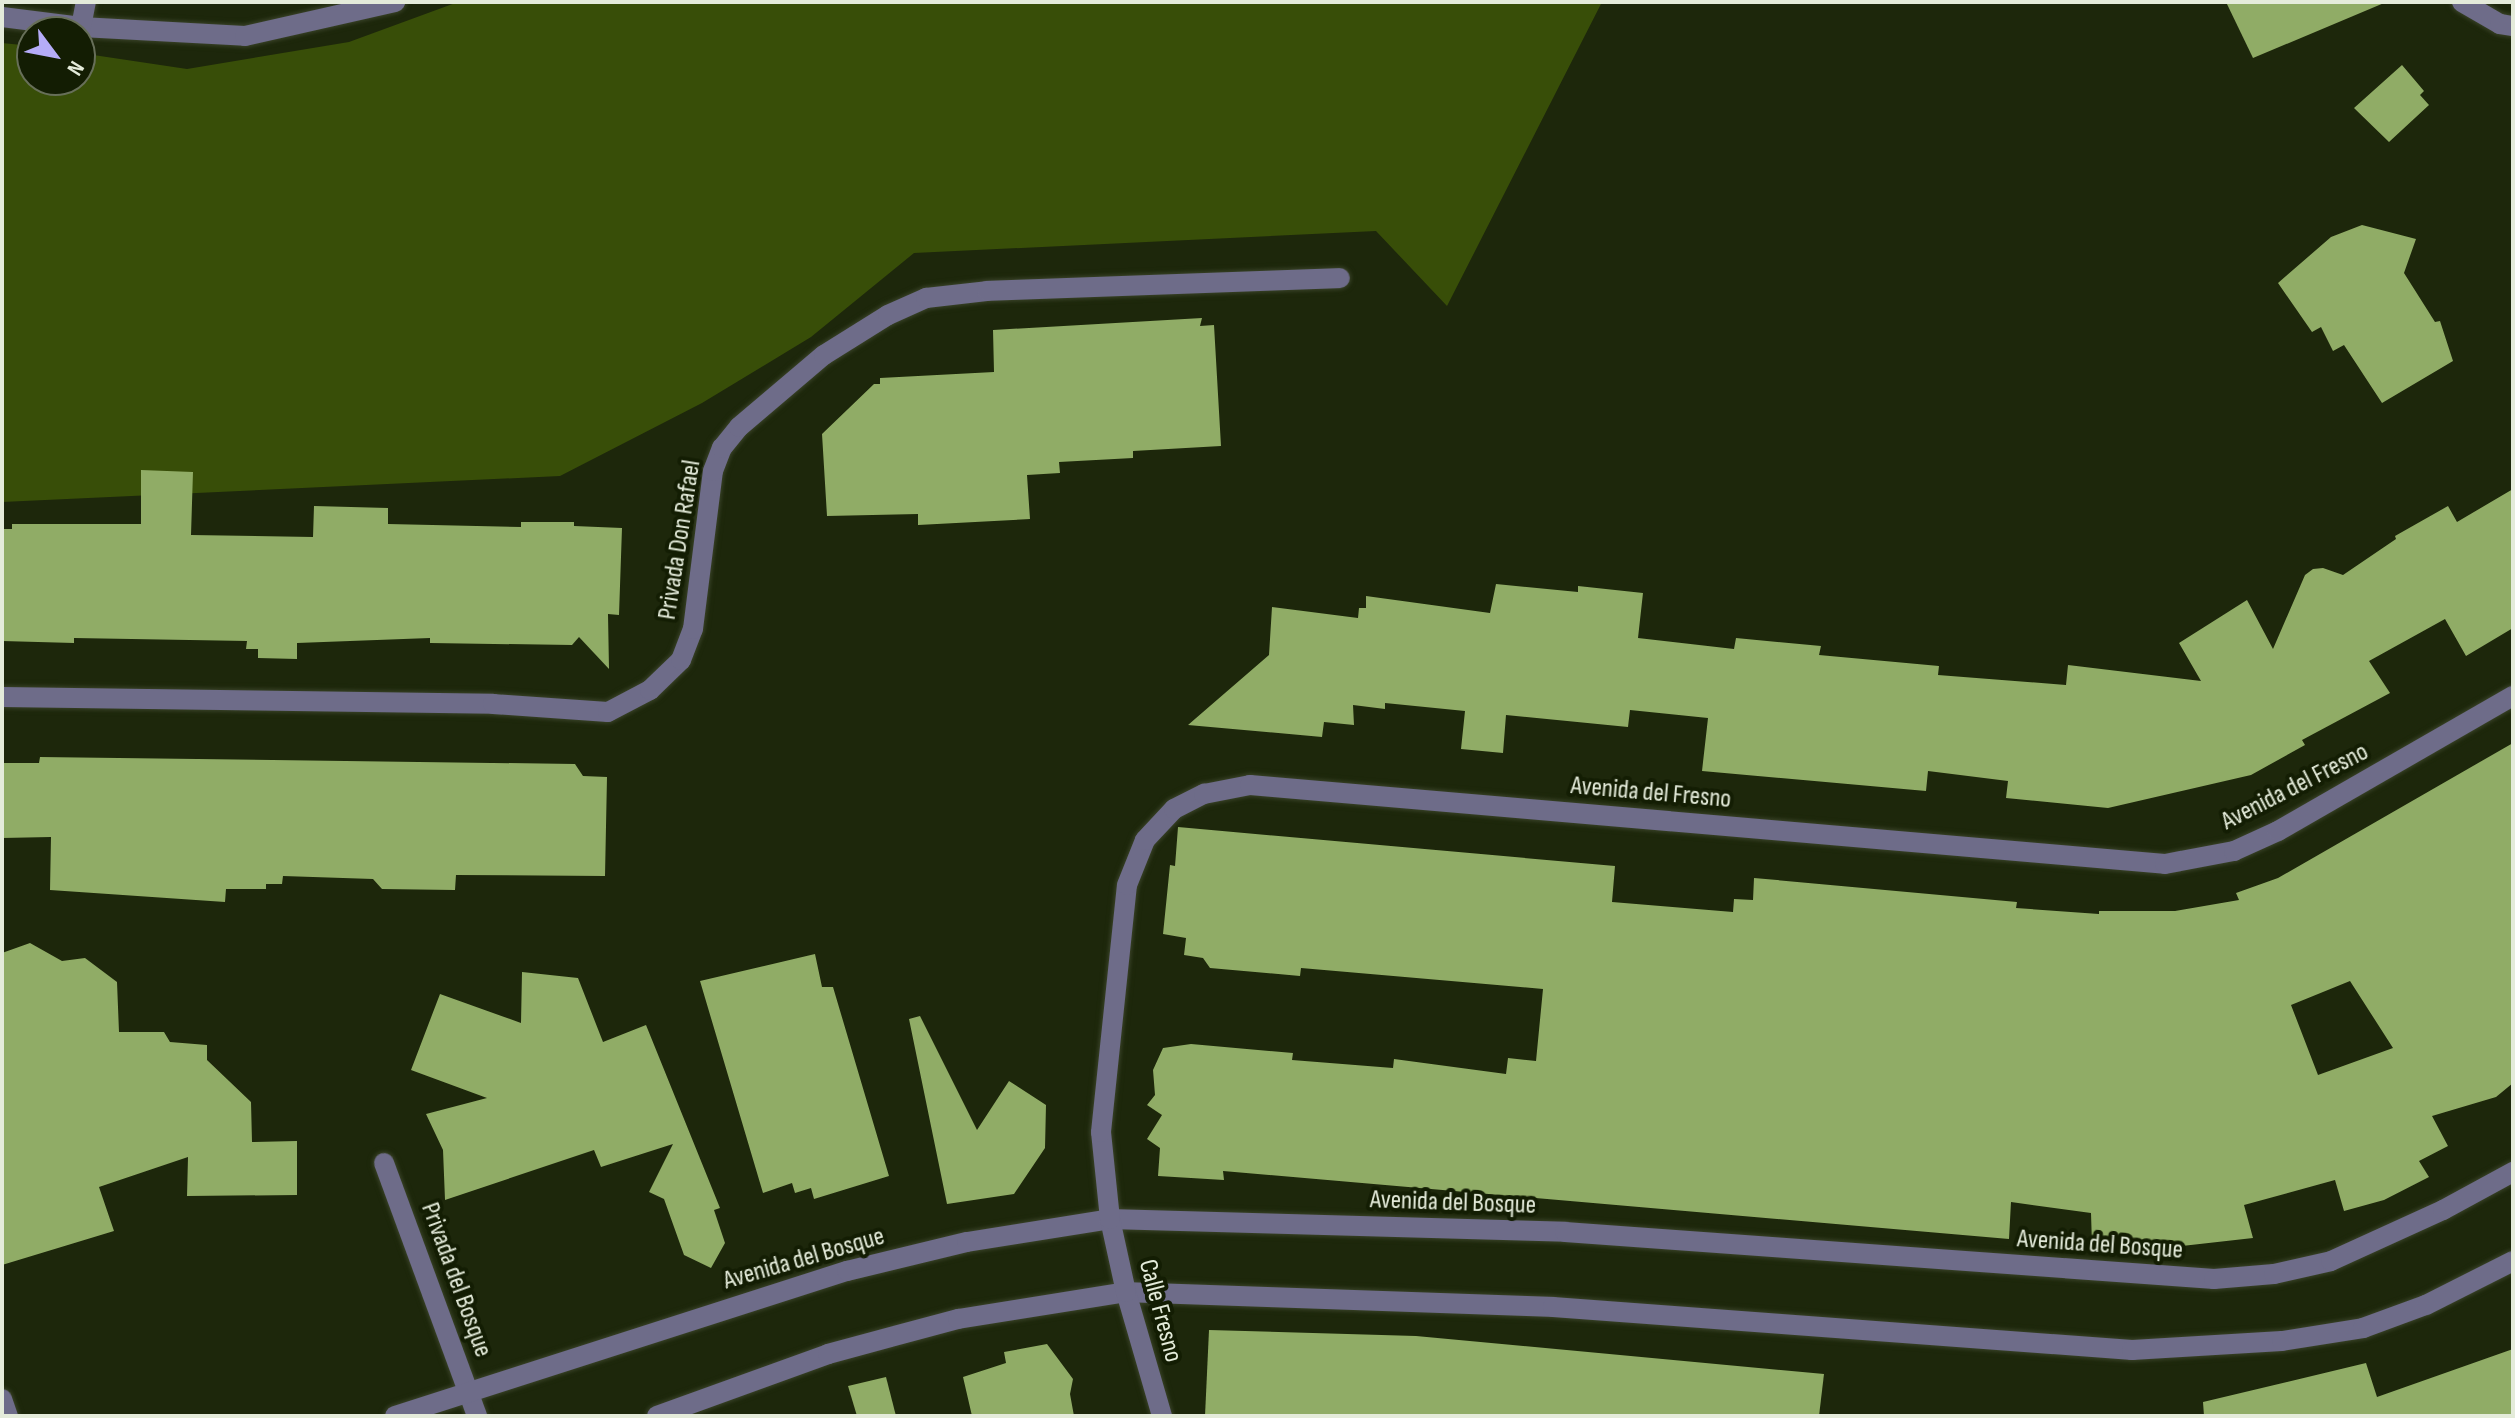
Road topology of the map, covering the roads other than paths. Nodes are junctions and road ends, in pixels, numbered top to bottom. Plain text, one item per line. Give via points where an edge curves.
1 (395, 2) edge
2 (2462, 2) edge
3 (2513, 26) edge
4 (96, 28) edge
5 (1340, 278) dead end
6 (2513, 696) edge
7 (2, 697) edge
8 (384, 1163) dead end
9 (2513, 1172) edge
10 (1110, 1219) junction
11 (2513, 1261) edge
12 (1126, 1292) junction
13 (469, 1391) junction
14 (2, 1399) edge
15 (8, 1416) edge
16 (395, 1416) edge
17 (477, 1416) edge
18 (657, 1416) edge
19 (1162, 1416) edge

1 - 4 street via 245,36
2 - 3 street
5 - 7 street, Privada Don Rafael via 987,291 926,298 888,315 824,355 739,427 722,448 713,471 693,629 681,660 650,690 608,712 493,704
6 - 10 street, Avenida del Fresno via 2278,831 2234,851 2165,864 1250,785 1204,794 1174,809 1145,840 1127,885 1101,1132
8 - 13 street, Privada del Bosque
9 - 10 street, Avenida del Bosque via 2331,1261 2274,1274 2214,1279 1565,1232
10 - 12 street, Calle Fresno
10 - 13 street, Avenida del Bosque via 967,1242 847,1271
11 - 12 street via 2426,1305 2363,1328 2282,1341 2132,1350 1553,1307
12 - 18 street via 958,1319 828,1354
12 - 19 street, Calle Fresno
13 - 16 street, Avenida del Bosque
13 - 17 street, Privada del Bosque
14 - 15 street

